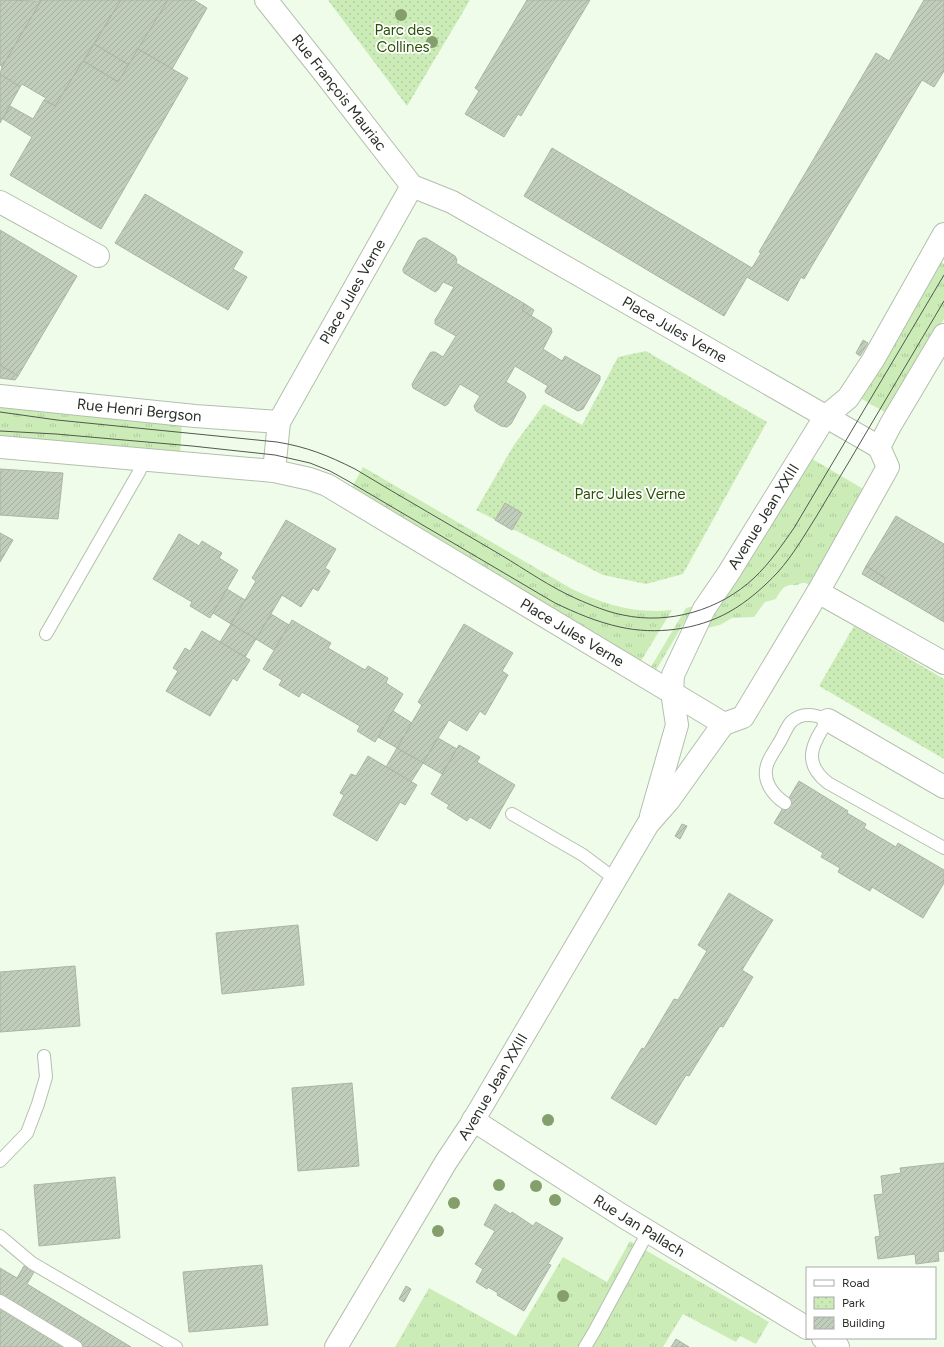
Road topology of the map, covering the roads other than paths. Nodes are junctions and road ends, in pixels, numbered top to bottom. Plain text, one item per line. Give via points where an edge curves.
1 (266, 0) edge
2 (412, 186) junction
3 (0, 202) edge
4 (944, 234) edge
5 (98, 256) dead end
6 (944, 335) edge
7 (0, 396) edge
8 (826, 417) junction
9 (279, 422) junction
10 (0, 447) edge
11 (879, 448) junction
12 (145, 459) junction
13 (274, 471) junction
14 (818, 592) junction
15 (46, 634) dead end
16 (944, 663) edge
17 (672, 692) junction
18 (828, 720) junction
19 (724, 724) junction
20 (944, 787) edge
21 (785, 803) dead end
22 (512, 814) dead end
23 (648, 824) junction
24 (944, 848) edge
25 (615, 879) junction
26 (44, 1056) dead end
27 (473, 1120) junction
28 (0, 1161) edge
29 (648, 1232) junction
30 (0, 1236) edge
31 (0, 1301) edge
32 (806, 1327) edge
33 (825, 1339) edge
34 (76, 1347) edge
35 (176, 1347) edge
36 (336, 1347) edge
37 (586, 1347) edge
38 (838, 1347) edge

1 - 2 street, Rue François Mauriac
2 - 8 street, Place Jules Verne via 452,202
2 - 9 street, Place Jules Verne
3 - 5 street
4 - 8 street, Avenue Jean XXIII via 848,398
6 - 11 street
7 - 9 street, Rue Henri Bergson
8 - 11 street, Place Jules Verne
8 - 17 street, Avenue Jean XXIII via 704,609 673,675
9 - 13 street, Place Jules Verne
10 - 12 street
11 - 14 street via 888,467
12 - 13 street
12 - 15 lane
13 - 17 street, Place Jules Verne via 327,485
14 - 16 street
14 - 19 street via 743,717
17 - 19 street, Place Jules Verne
17 - 23 street, Avenue Jean XXIII via 677,726
18 - 20 street
18 - 21 lane via 809,714 792,722 767,765 768,785 773,794
18 - 24 lane via 812,749 812,759 820,777
19 - 23 street, Avenue Jean XXIII via 669,800
22 - 25 lane via 583,855
23 - 25 street, Avenue Jean XXIII
25 - 27 street, Avenue Jean XXIII
26 - 28 lane via 46,1077 27,1134
27 - 29 street, Rue Jan Pallach
27 - 36 street, Avenue Jean XXIII
29 - 32 street, Rue Jan Pallach
29 - 37 lane
30 - 35 lane via 32,1263
31 - 34 lane
33 - 38 street

